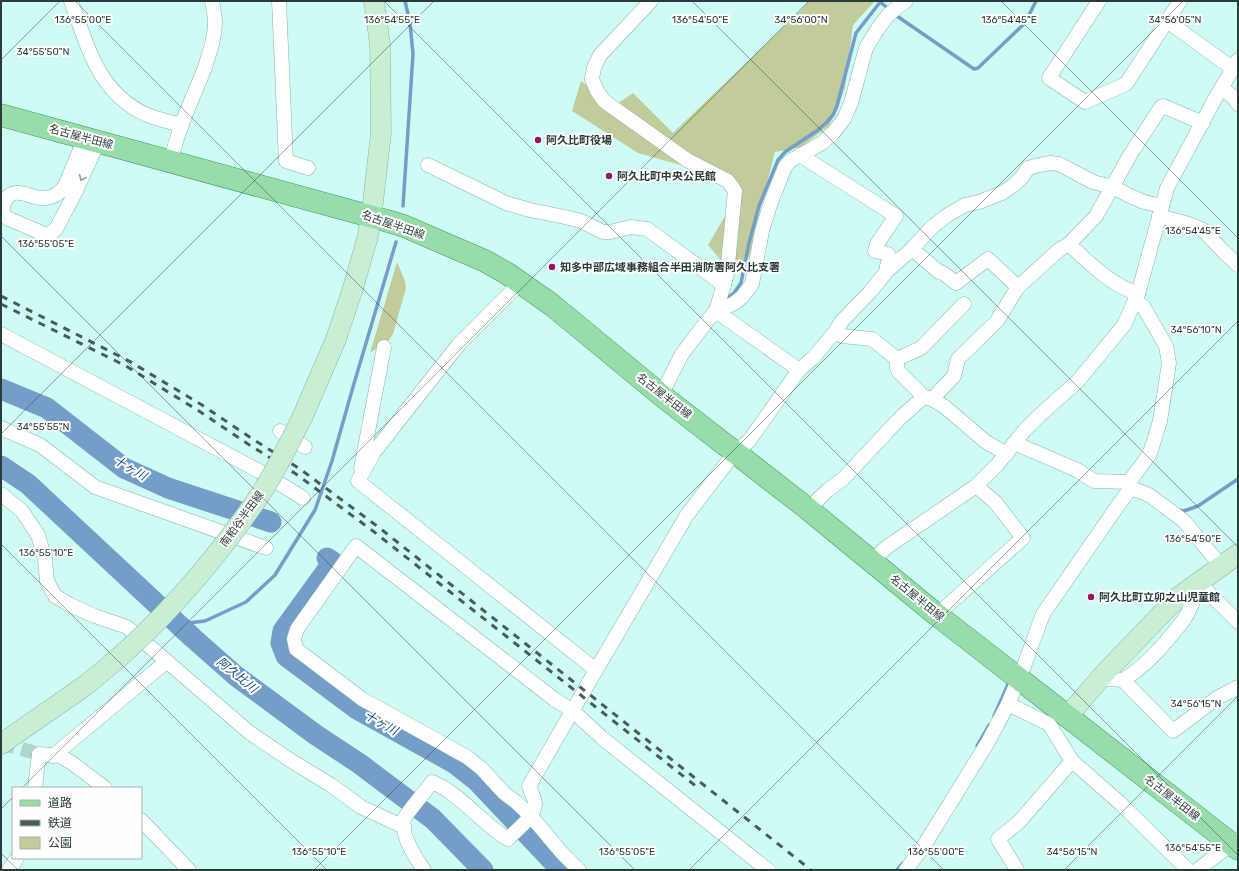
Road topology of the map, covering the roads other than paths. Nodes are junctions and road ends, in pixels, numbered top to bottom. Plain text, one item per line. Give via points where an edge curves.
1 (71, 1) edge
2 (212, 1) edge
3 (279, 1) edge
4 (374, 1) edge
5 (651, 1) edge
6 (906, 1) edge
7 (1099, 1) edge
8 (1180, 1) edge
9 (1167, 21) junction
10 (1236, 69) edge
11 (1223, 89) junction
12 (1238, 104) edge
13 (1, 115) edge
14 (1203, 123) junction
15 (182, 125) junction
16 (91, 140) junction
17 (800, 155) junction
18 (172, 162) junction
19 (428, 165) dead end
20 (308, 168) dead end
21 (1113, 187) junction
22 (44, 199) junction
23 (1161, 211) junction
24 (371, 216) junction
25 (63, 217) junction
26 (1069, 244) junction
27 (912, 249) junction
28 (1238, 265) edge
29 (887, 271) junction
30 (520, 282) junction
31 (724, 285) junction
32 (1018, 287) junction
33 (1136, 297) junction
34 (964, 304) dead end
35 (716, 311) junction
36 (835, 332) junction
37 (1, 334) edge
38 (384, 347) dead end
39 (898, 359) junction
40 (799, 370) junction
41 (661, 395) junction
42 (928, 398) junction
43 (1, 428) edge
44 (280, 431) dead end
45 (305, 447) dead end
46 (1010, 449) junction
47 (735, 452) junction
48 (358, 481) junction
49 (1130, 485) junction
50 (976, 486) junction
51 (1, 494) edge
52 (303, 498) dead end
53 (808, 509) junction
54 (266, 548) dead end
55 (1238, 554) edge
56 (871, 561) junction
57 (1221, 566) junction
58 (1197, 583) junction
59 (937, 615) junction
60 (1238, 622) edge
61 (166, 662) junction
62 (596, 670) junction
63 (1103, 676) junction
64 (1019, 679) junction
65 (1123, 680) junction
66 (1238, 687) edge
67 (1008, 704) junction
68 (573, 711) junction
69 (1067, 717) junction
70 (1, 744) edge
71 (53, 756) junction
72 (1072, 761) junction
73 (35, 787) edge
74 (104, 787) edge
75 (528, 818) junction
76 (142, 821) edge
77 (404, 823) junction
78 (1236, 845) edge
79 (16, 859) edge
80 (8, 870) edge
81 (189, 870) edge
82 (424, 870) edge
83 (579, 870) edge
84 (768, 870) edge
85 (906, 870) edge
86 (1017, 870) edge
87 (1188, 870) edge
88 (1197, 870) edge

1 - 15 street via 90,53 110,88 135,109
2 - 15 street via 215,22 213,42
3 - 20 street via 286,161
4 - 24 main road, 南粕谷半田線 via 380,44 381,133
5 - 31 street via 600,55 592,79 596,91 604,101 687,160 728,181 735,191
6 - 17 street via 888,15 866,48 844,119 834,133 822,143
7 - 9 street via 1049,78 1085,102 1126,84
8 - 9 street
9 - 10 street
10 - 11 street
11 - 12 street
11 - 14 street
13 - 16 main road, 名古屋半田線
14 - 21 street via 1161,107
14 - 23 street via 1167,188
15 - 18 street
16 - 18 main road, 名古屋半田線
16 - 22 street via 65,186 53,197
16 -> 25 street via 76,191
17 - 29 street via 896,216 875,251 888,254 890,258
17 - 35 street via 785,167 771,202 762,231 752,284 733,304
18 - 24 main road, 名古屋半田線
19 - 31 street via 506,203 581,221 603,232 630,227 647,229
21 - 23 street
21 - 26 street via 1096,216
21 - 27 street via 1084,178 1059,164 1039,164 1028,168 1014,185 1002,193 965,206 946,216
22 - 25 street via 54,201 62,211
22 - 25 street via 12,194 7,197 2,207 3,213 7,218 44,234 50,234 56,229
23 - 28 street via 1203,230
23 - 33 street
24 - 30 main road, 名古屋半田線 via 400,225 485,261
24 - 70 main road, 南粕谷半田線, bridge via 360,266 341,324 302,418 258,498 208,566 159,620 86,685
26 - 32 street
26 - 33 street via 1091,265
27 - 29 street
27 - 32 street via 956,283 988,259
29 - 36 street
30 - 41 main road, 名古屋半田線 via 552,305
30 - 48 street via 459,344 374,452
31 - 35 street
32 - 42 street via 997,321 958,359 954,376
33 - 46 street via 1124,325 1078,381 1040,415
33 - 49 street via 1166,346 1169,363 1154,444
34 - 39 street via 921,348
35 - 40 street
35 - 41 street via 682,354
36 - 39 street via 842,336 872,339
36 - 40 street
37 - 52 street via 259,471
38 - 48 street
39 - 42 street via 899,372
40 - 47 street via 749,441
41 - 47 main road, 名古屋半田線
42 - 46 street via 945,407 986,442
42 - 53 street via 901,417 843,479
43 - 54 street via 40,445 96,487
44 - 45 street
46 - 49 street via 1077,470 1094,481
46 - 50 street
47 - 53 main road, 名古屋半田線
47 - 62 street via 687,515
48 - 62 street
49 - 57 street via 1149,495 1184,521
49 - 64 street via 1043,614
50 - 56 street via 887,547
50 - 59 street via 996,502 1023,538
51 - 61 street via 22,511 38,535 45,559 47,581 55,596 95,616 127,627
53 - 56 main road, 名古屋半田線
55 - 57 main road
56 - 59 main road, 名古屋半田線
57 - 58 main road
58 - 60 street
58 - 63 main road via 1177,598
58 - 65 street via 1196,595 1184,621 1151,658
59 - 64 main road, 名古屋半田線
61 - 71 street
61 - 77 street via 250,733 361,807
62 - 68 street
63 - 65 street
63 - 69 main road
64 - 67 street
64 - 69 main road, 名古屋半田線
65 - 66 street via 1174,731 1217,698
67 - 72 street via 1050,724
67 - 85 street via 988,742
68 - 75 street via 529,786 535,803
68 - 75 street via 554,700 356,546 297,629 294,639 296,649 362,699 467,756 516,802
68 - 84 street via 602,738
69 - 78 main road, 名古屋半田線
71 - 73 street via 39,754
71 - 74 street via 60,756 72,763
72 - 86 street via 1019,822 998,839
72 - 87 street via 1120,803
75 - 77 street via 508,839 495,832 442,786 432,782
75 - 83 street
76 - 81 street
77 - 82 street via 415,858
78 - 88 street
79 - 80 street

